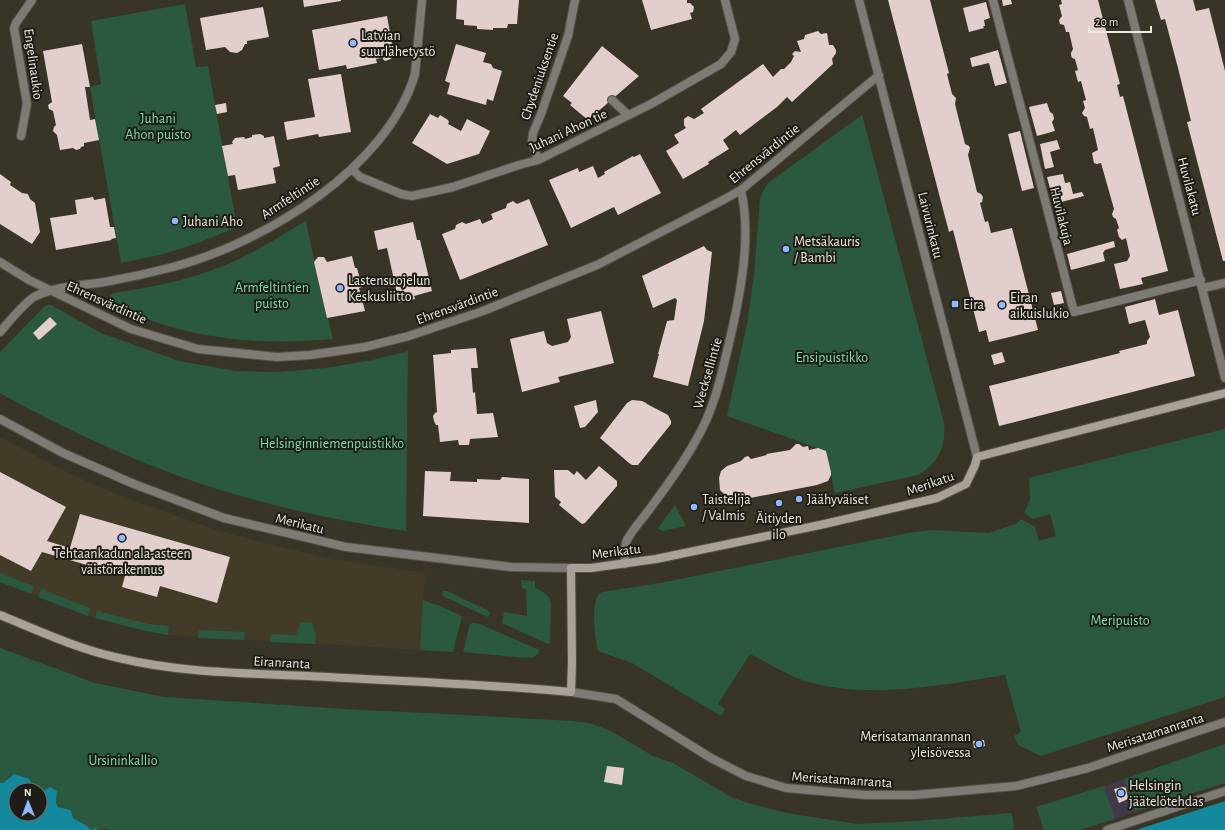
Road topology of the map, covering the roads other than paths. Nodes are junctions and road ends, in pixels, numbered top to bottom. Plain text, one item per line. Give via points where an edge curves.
1 (32, 0) edge
2 (422, 0) edge
3 (575, 0) edge
4 (725, 0) edge
5 (860, 0) edge
6 (993, 0) edge
7 (1128, 0) edge
8 (879, 75) junction
9 (612, 100) dead end
10 (628, 115) junction
11 (22, 136) dead end
12 (538, 160) junction
13 (352, 169) junction
14 (741, 190) junction
15 (0, 262) edge
16 (1225, 283) edge
17 (1202, 284) junction
18 (51, 290) junction
19 (0, 332) edge
20 (1225, 378) edge
21 (1225, 393) edge
22 (0, 419) edge
23 (977, 457) junction
24 (625, 564) junction
25 (571, 568) junction
26 (0, 615) edge
27 (571, 692) junction
28 (1225, 722) edge
29 (1225, 791) edge
30 (1107, 830) edge

1 - 11 street, Engelinaukio via 14,28 27,104
2 - 13 street, Armfeltintie via 418,54 412,86 391,123
3 - 12 street, Chydeniuksentie via 568,36 533,133 532,141
4 - 10 street, Juhani Ahon tie via 735,39 731,52 721,64
5 - 8 street, Laivurinkatu
6 - 17 street, Huvilakuja via 1074,312
7 - 17 street, Huvilakatu
8 - 14 street, Ehrensvärdintie
8 - 23 street, Laivurinkatu
9 - 10 street
10 - 12 street, Juhani Ahon tie
12 - 13 street, Juhani Ahon tie via 453,187 412,196 370,182
13 - 18 street, Armfeltintie via 341,180 289,216 231,247 149,272
14 - 18 street, Ehrensvärdintie via 597,264 483,310 409,336 365,347 310,356 277,357 198,349 131,329
14 - 24 street, Wecksellintie via 745,223 740,284 718,390 697,440 626,541
15 - 18 street, Ehrensvärdintie
16 - 17 street
17 - 20 street, Huvilakatu
18 - 19 street, Armfeltintie via 33,297
21 - 23 street
22 - 25 street, Merikatu via 63,453 134,484 224,518 346,547 511,566
23 - 24 street, Merikatu via 966,484 937,498 820,525
24 - 25 street, Merikatu
25 - 27 street
26 - 27 street, Eiranranta via 84,648 161,666
27 - 28 street, Merisatamanranta via 616,700 711,758 746,776 786,788 866,795 914,795 1016,786 1088,768
29 - 30 street

